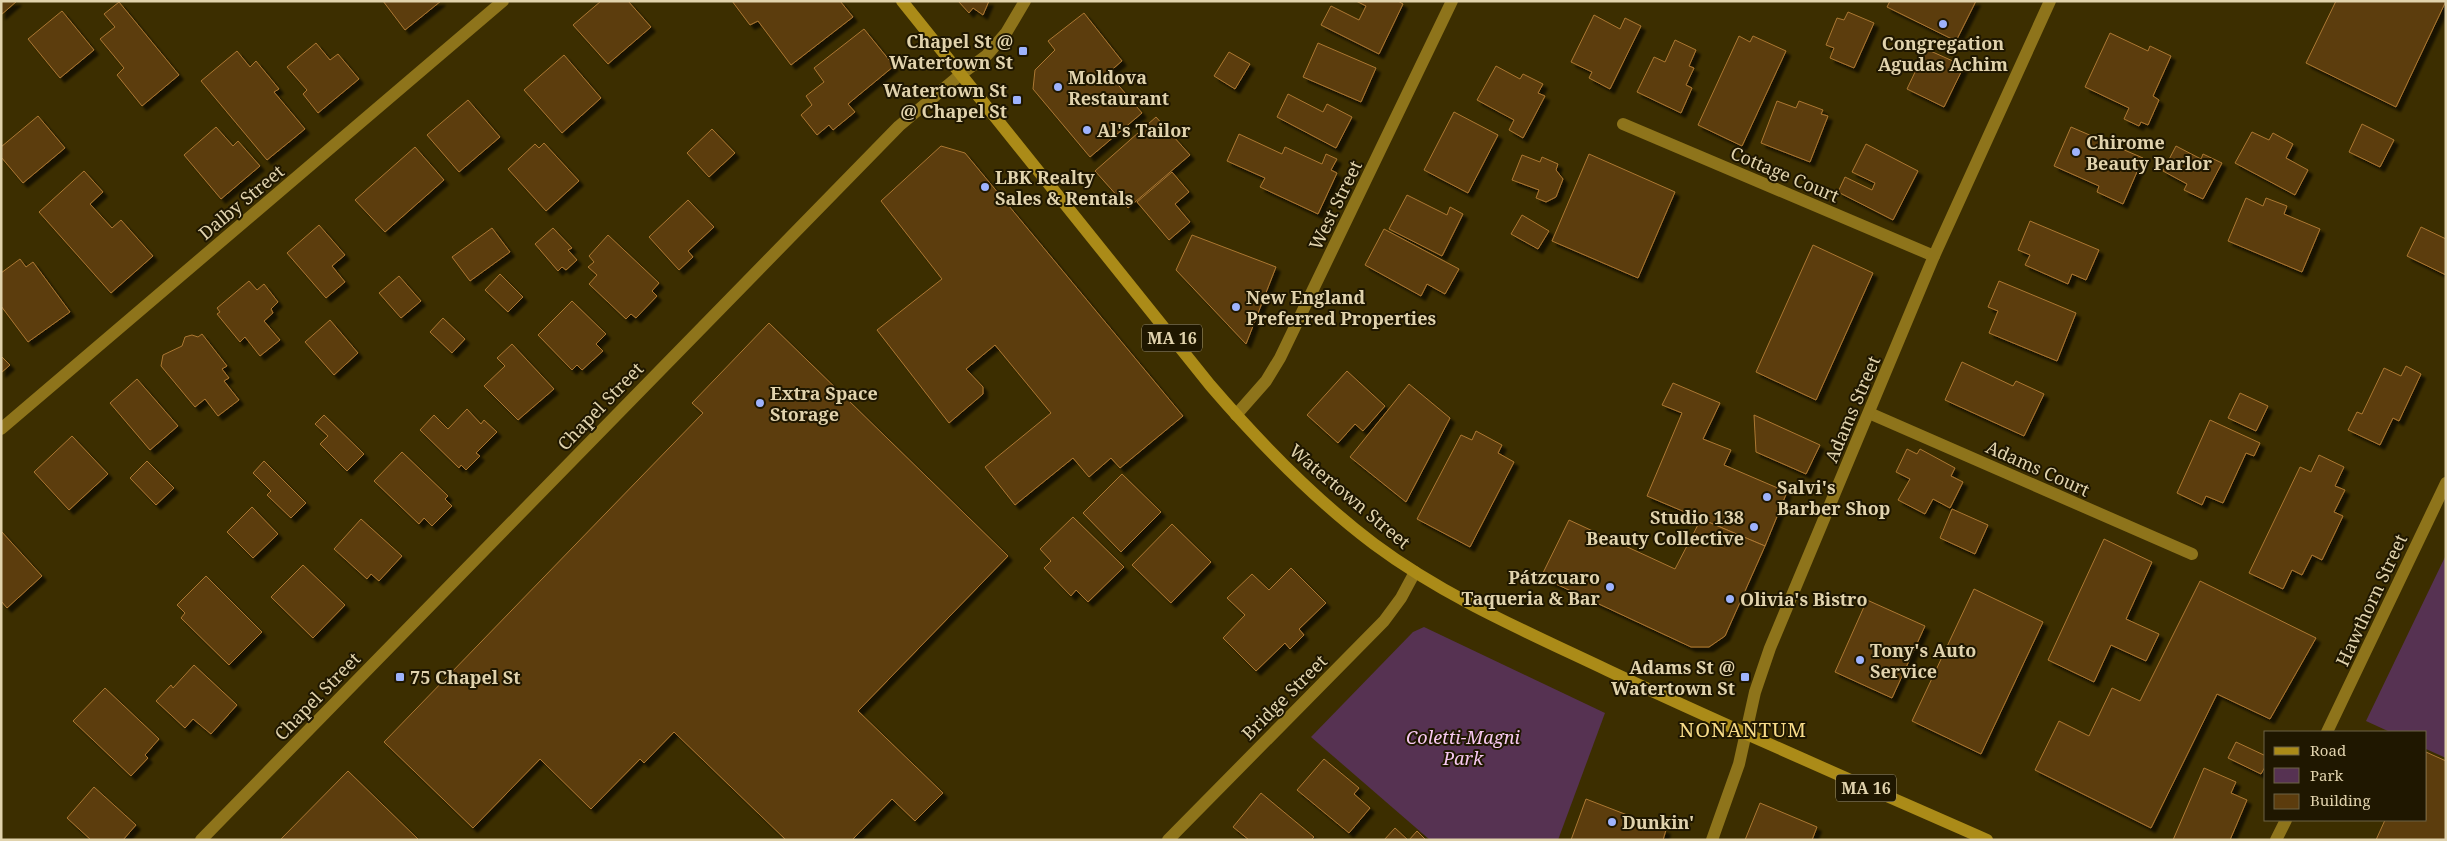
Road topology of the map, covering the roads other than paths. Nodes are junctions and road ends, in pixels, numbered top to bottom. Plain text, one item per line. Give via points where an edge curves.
1 (502, 1) edge
2 (902, 1) edge
3 (1025, 1) edge
4 (1452, 1) edge
5 (2050, 1) edge
6 (960, 75) junction
7 (1623, 124) dead end
8 (1934, 256) junction
9 (1869, 413) junction
10 (1236, 415) junction
11 (1, 429) edge
12 (2446, 483) edge
13 (2192, 554) dead end
14 (1415, 572) junction
15 (2327, 731) edge
16 (1746, 735) junction
17 (2286, 821) edge
18 (201, 840) edge
19 (1168, 840) edge
20 (1712, 840) edge
21 (1986, 840) edge
22 (2276, 840) edge

1 - 11 street, Dalby Street
2 - 6 main road, Watertown Street / MA 16
3 - 6 street, Chapel Street via 988,55
4 - 10 street, West Street via 1280,358 1266,381
5 - 8 street, Adams Street
6 - 10 main road, Watertown Street / MA 16
6 - 18 street, Chapel Street via 899,126
7 - 8 street, Cottage Court
8 - 9 street, Adams Street
9 - 13 street, Adams Court
9 - 16 street, Adams Street via 1770,648 1755,692
10 - 14 main road, Watertown Street / MA 16 via 1263,444 1373,543
12 - 15 street, Hawthorn Street
14 - 16 main road, Watertown Street / MA 16 via 1497,618
14 - 19 street, Bridge Street via 1384,621
16 - 20 street, Adams Street via 1730,794
16 - 21 main road, Watertown Street / MA 16
17 - 22 street

